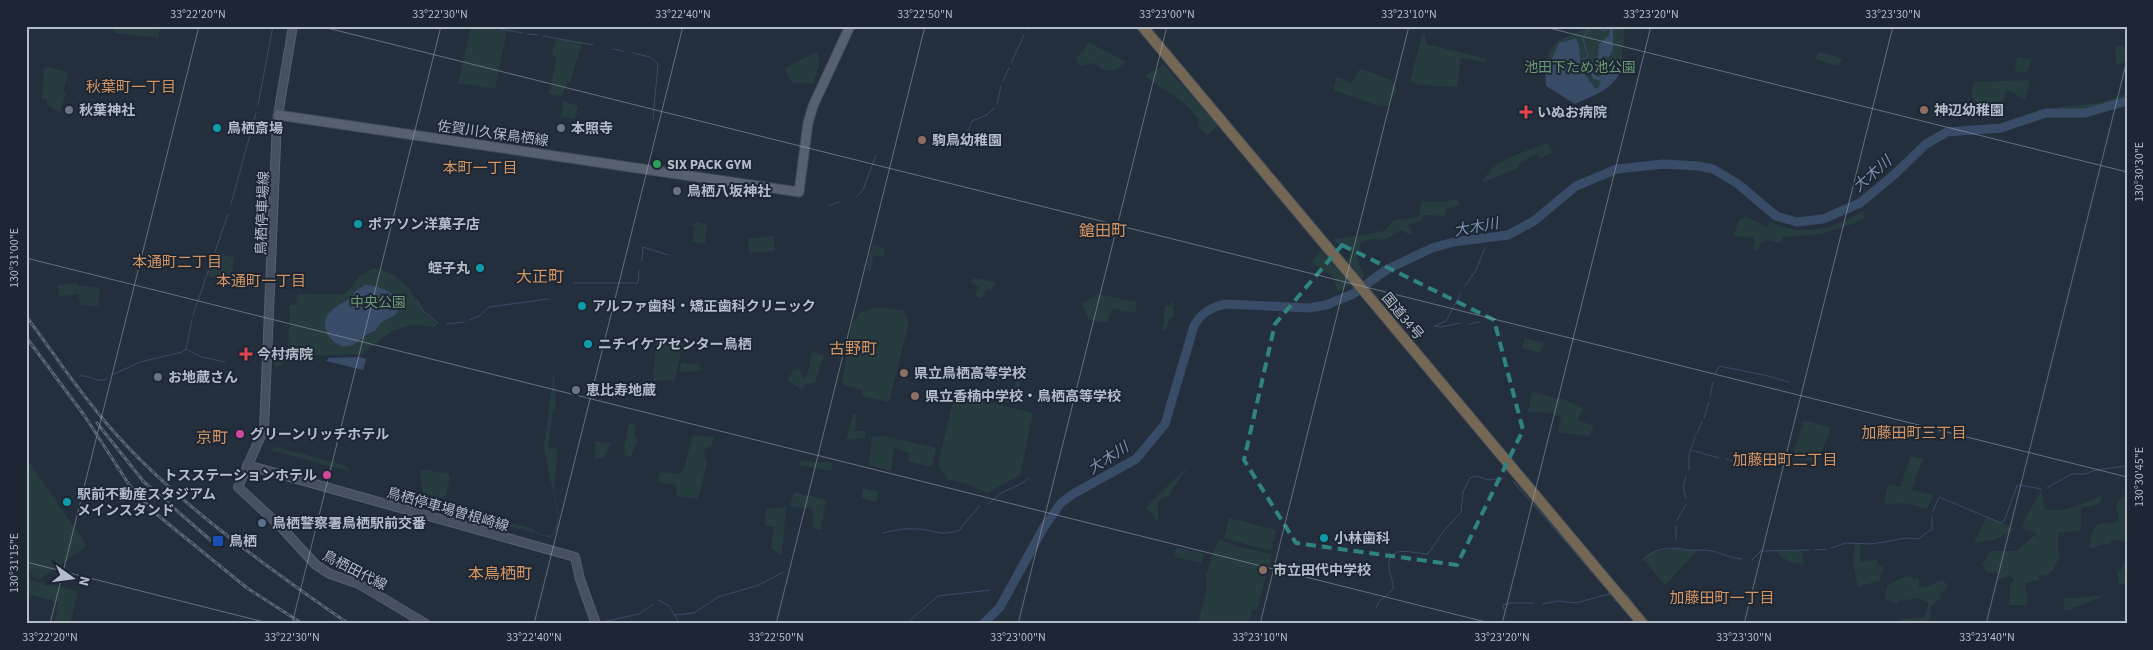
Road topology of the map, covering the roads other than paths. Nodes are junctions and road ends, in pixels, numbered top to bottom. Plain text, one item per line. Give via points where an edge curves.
1 (293, 26) edge
2 (850, 26) edge
3 (1142, 26) edge
4 (278, 115) junction
5 (247, 465) junction
6 (238, 486) joint
7 (426, 624) edge
8 (596, 624) edge
9 (1643, 624) edge

1 - 4 main road, 鳥栖停車場線
2 - 4 main road, 佐賀川久保鳥栖線 via 813,106 799,192
3 - 9 highway, 国道34号
4 - 5 main road, 鳥栖停車場線 via 266,414 264,429
5 - 6 main road, 鳥栖停車場線
5 - 8 main road, 鳥栖停車場曽根崎線 via 575,557
6 - 7 main road, 鳥栖田代線 via 316,565 330,574 359,584

